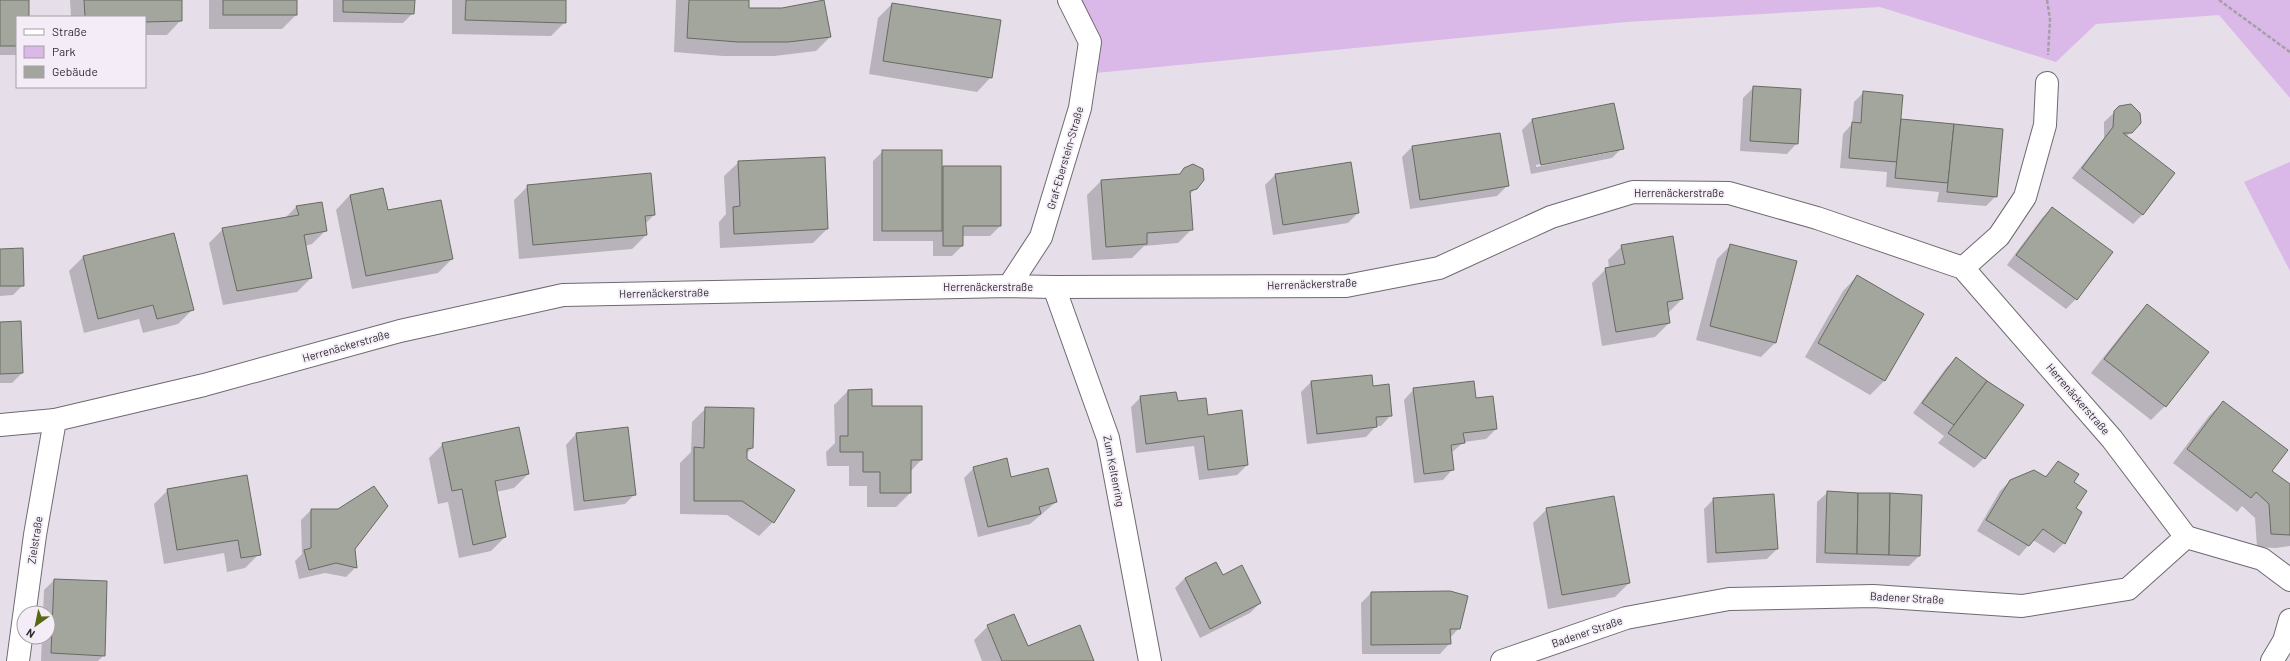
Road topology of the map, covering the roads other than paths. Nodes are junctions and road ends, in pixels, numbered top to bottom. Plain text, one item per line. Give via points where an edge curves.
1 (1069, 0) edge
2 (2047, 83) road end
3 (1963, 268) junction
4 (1009, 286) junction
5 (1054, 287) junction
6 (55, 420) junction
7 (0, 425) edge
8 (2186, 537) junction
9 (2290, 580) edge
10 (2290, 620) edge
11 (18, 661) edge
12 (1150, 661) edge
13 (1502, 661) edge
14 (2272, 661) edge

1 - 4 street, Graf-Eberstein-Straße via 1090,42 1080,108 1041,237
2 - 3 street via 2045,125 2025,197 1999,236
3 - 5 street, Herrenäckerstraße via 1817,218 1729,193 1633,192 1551,217 1439,268 1346,286
3 - 8 street, Herrenäckerstraße via 2112,439
4 - 5 street, Herrenäckerstraße
4 - 6 street, Herrenäckerstraße via 563,295 400,331 204,386
5 - 12 street, Zum Keltenring via 1108,438
6 - 7 street, Herrenäckerstraße
6 - 11 street, Zielstraße via 34,543
8 - 9 street via 2262,559
8 - 13 street, Badener Straße via 2128,589 2022,606 1873,596 1728,599 1626,618
10 - 14 street via 2284,641

